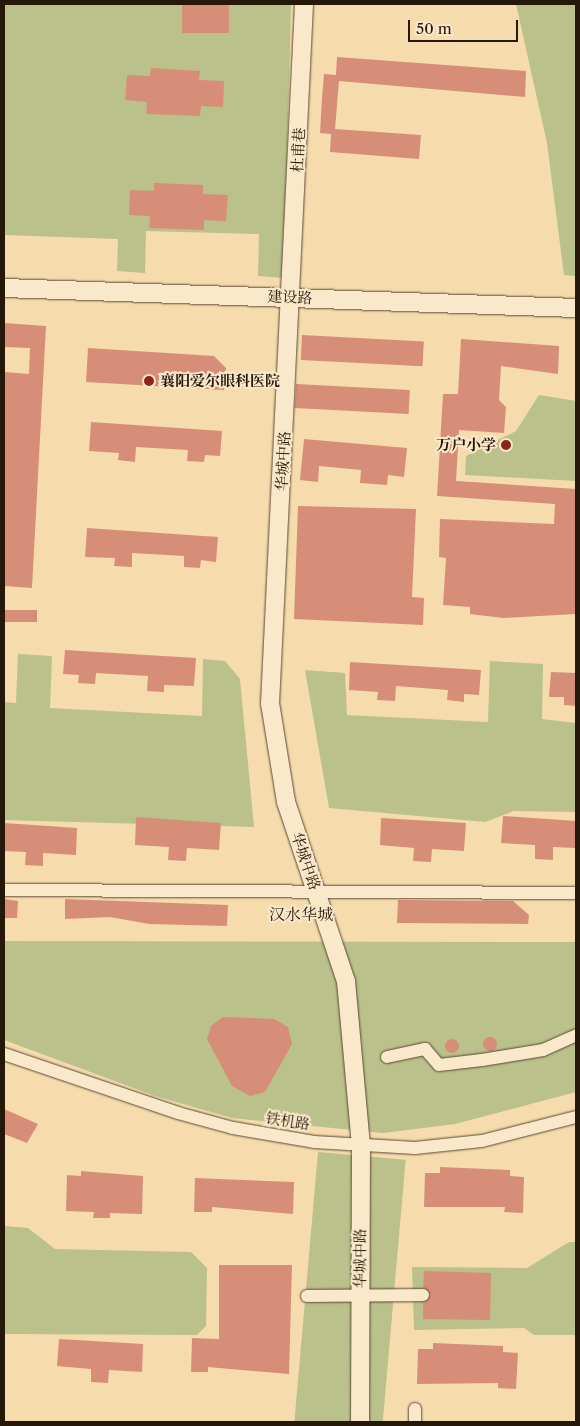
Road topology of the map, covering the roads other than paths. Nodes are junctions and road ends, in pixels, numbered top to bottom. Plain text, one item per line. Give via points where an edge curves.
1 (304, 4) edge
2 (4, 288) edge
3 (292, 297) junction
4 (576, 308) edge
5 (4, 890) edge
6 (317, 892) junction
7 (576, 893) edge
8 (576, 1035) edge
9 (4, 1054) edge
10 (386, 1057) dead end
11 (576, 1117) edge
12 (361, 1146) junction
13 (360, 1295) junction
14 (423, 1295) dead end
15 (307, 1296) dead end
16 (360, 1422) edge

1 - 3 street, 杜甫巷
2 - 3 street, 建设路
3 - 4 street, 建设路
3 - 6 street, 华城中路 via 270,703 286,802
5 - 6 street
6 - 7 street
6 - 12 street, 华城中路 via 346,981
8 - 10 street via 543,1050 439,1065 425,1049
9 - 12 street, 铁机路 via 233,1128
11 - 12 street, 铁机路 via 482,1140 415,1148
12 - 13 street, 华城中路
13 - 14 street
13 - 15 street
13 - 16 street, 华城中路

